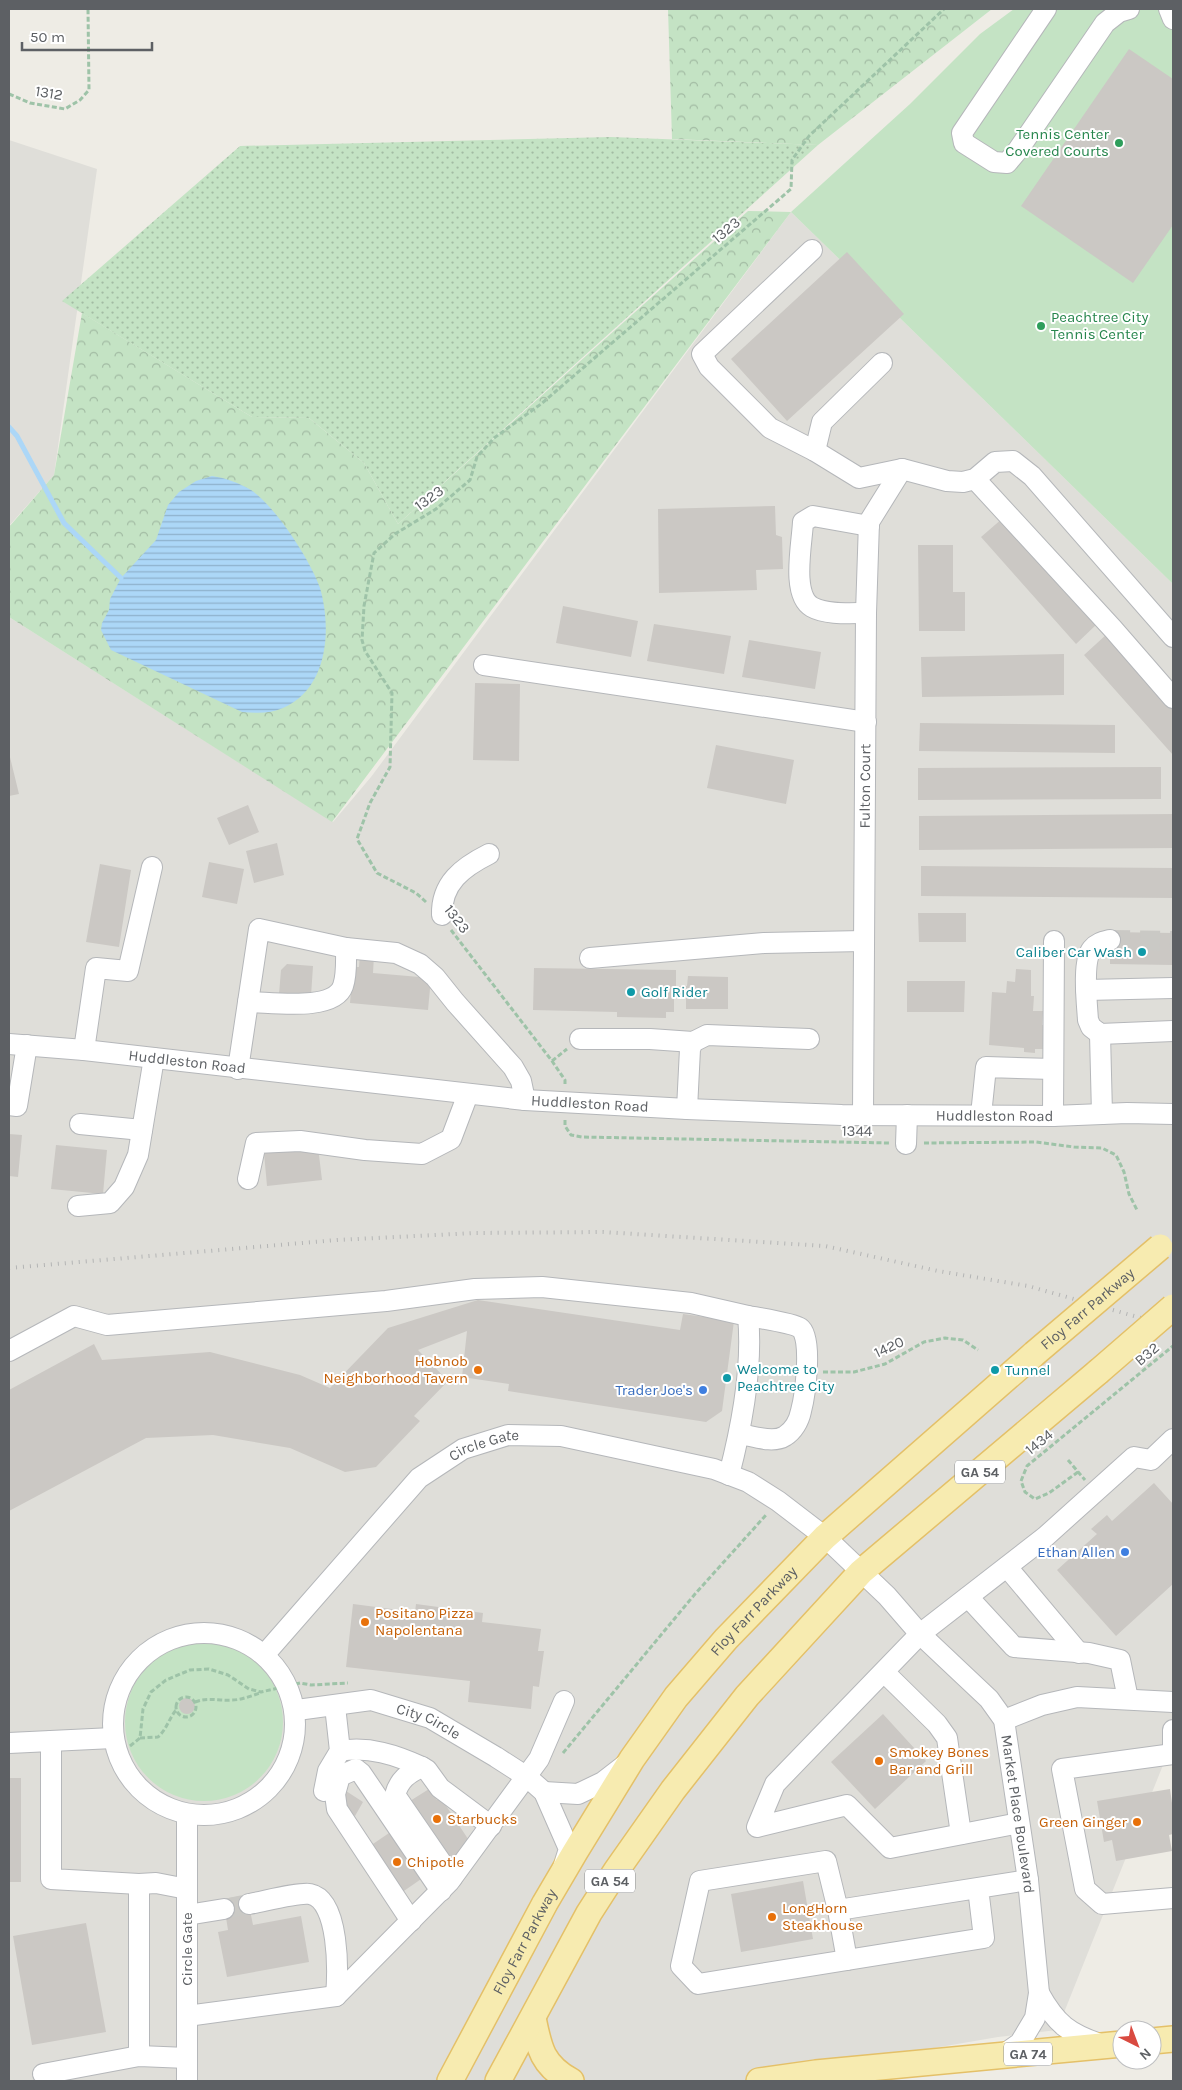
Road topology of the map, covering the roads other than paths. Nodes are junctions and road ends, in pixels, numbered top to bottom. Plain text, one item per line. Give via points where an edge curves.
1 (1046, 9) edge
2 (1169, 9) edge
3 (1119, 10) edge
4 (1173, 19) edge
5 (812, 250) dead end
6 (882, 363) dead end
7 (815, 451) junction
8 (902, 469) junction
9 (975, 479) junction
10 (869, 526) junction
11 (866, 613) junction
12 (1173, 637) edge
13 (484, 665) dead end
14 (1173, 698) edge
15 (866, 722) junction
16 (489, 854) dead end
17 (152, 867) dead end
18 (442, 915) road end
19 (863, 940) junction
20 (1110, 940) tunnel mouth
21 (1054, 941) dead end
22 (346, 948) junction
23 (590, 958) dead end
24 (1173, 988) edge
25 (1086, 990) junction
26 (248, 1002) junction
27 (1173, 1031) edge
28 (1100, 1034) junction
29 (580, 1038) dead end
30 (809, 1039) dead end
31 (694, 1042) junction
32 (18, 1044) edge
33 (84, 1050) junction
34 (154, 1058) junction
35 (238, 1069) junction
36 (1053, 1069) junction
37 (468, 1094) junction
38 (525, 1100) junction
39 (9, 1106) edge
40 (687, 1109) junction
41 (863, 1114) junction
42 (1102, 1114) junction
43 (1173, 1114) edge
44 (907, 1115) junction
45 (981, 1115) junction
46 (1053, 1116) junction
47 (80, 1124) dead end
48 (142, 1130) junction
49 (906, 1144) road end
50 (248, 1178) dead end
51 (78, 1206) dead end
52 (1167, 1241) edge
53 (1173, 1307) edge
54 (748, 1316) junction
55 (9, 1352) edge
56 (740, 1434) junction
57 (1173, 1440) edge
58 (729, 1475) junction
59 (825, 1536) junction
60 (1007, 1567) junction
61 (861, 1572) junction
62 (968, 1597) junction
63 (920, 1634) junction
64 (1079, 1653) junction
65 (265, 1654) junction
66 (884, 1672) junction
67 (1128, 1700) junction
68 (564, 1702) dead end
69 (1173, 1702) edge
70 (335, 1706) junction
71 (297, 1710) junction
72 (1004, 1720) junction
73 (1173, 1730) edge
74 (51, 1741) junction
75 (9, 1743) edge
76 (114, 1744) junction
77 (340, 1751) junction
78 (1173, 1754) edge
79 (632, 1759) junction
80 (422, 1767) junction
81 (356, 1769) junction
82 (527, 1777) junction
83 (544, 1792) junction
84 (187, 1816) junction
85 (1019, 1823) junction
86 (491, 1826) junction
87 (961, 1834) junction
88 (1028, 1880) junction
89 (558, 1882) junction
90 (139, 1884) junction
91 (446, 1884) junction
92 (978, 1888) junction
93 (187, 1889) junction
94 (1173, 1898) edge
95 (249, 1904) tunnel mouth
96 (224, 1908) tunnel mouth
97 (838, 1910) junction
98 (187, 1915) junction
99 (407, 1925) junction
100 (847, 1960) junction
101 (1039, 1993) junction
102 (336, 1996) junction
103 (187, 2016) junction
104 (533, 2018) junction
105 (1112, 2045) edge
106 (1112, 2045) edge
107 (138, 2056) junction
108 (1000, 2057) junction
109 (187, 2058) junction
110 (43, 2074) dead end
111 (187, 2081) edge
112 (450, 2081) edge
113 (498, 2081) edge
114 (571, 2081) edge
115 (760, 2081) edge

1 - 3 street via 962,133 964,143 994,162 1006,163 1018,150 1105,23
2 - 4 street
5 - 7 street via 702,354 709,367 770,428
6 - 7 street via 822,422
7 - 8 street via 859,478
8 - 9 street via 947,481
8 - 10 street, Fulton Court
9 - 12 street via 995,462 1013,461 1032,476
9 - 14 street
10 - 11 street, Fulton Court
10 - 11 street via 812,516 803,522 799,588 804,600 813,608
11 - 15 street, Fulton Court
13 - 15 street
15 - 19 street, Fulton Court
16 - 18 street via 468,864 449,884
17 - 33 street via 128,971 96,968
19 - 23 street via 764,943
19 - 41 street, Fulton Court
20 - 25 street via 1099,942 1091,950
21 - 36 street
22 - 26 street via 344,985 335,998 314,1003
22 - 26 street via 258,929
22 - 38 street via 396,952 435,976 513,1067 522,1081
24 - 25 street
25 - 28 street via 1088,1020
26 - 35 street
27 - 28 street
28 - 42 street
29 - 31 street
30 - 31 street via 707,1035
31 - 40 street via 690,1049
32 - 33 street, Huddleston Road
32 - 39 street via 17,1106
33 - 34 street, Huddleston Road
34 - 35 street, Huddleston Road
34 - 48 street
35 - 37 street, Huddleston Road
36 - 45 street via 986,1067
36 - 46 street
37 - 38 street, Huddleston Road
37 - 50 street via 451,1139 422,1154 300,1141 256,1143
38 - 40 street, Huddleston Road
40 - 41 street, Huddleston Road
41 - 44 street, Huddleston Road
42 - 43 street, Huddleston Road
42 - 46 street, Huddleston Road
44 - 45 street, Huddleston Road
44 - 49 street
45 - 46 street, Huddleston Road
47 - 48 street
48 - 51 street via 138,1155 120,1192 110,1203
52 - 59 main road, Floy Farr Parkway / GA 54, bridge
53 - 61 main road, GA 54, bridge
54 - 55 street via 691,1303 542,1287 474,1289 386,1301 107,1325 74,1316
54 - 56 street via 751,1342
54 - 56 street via 800,1328 808,1344 801,1411 793,1429 774,1440
56 - 58 street
57 - 60 street via 1151,1460 1134,1457 1045,1538
58 - 59 street, Circle Gate via 748,1482 778,1501
58 - 65 street, Circle Gate via 560,1436 508,1435 463,1449 419,1478
59 - 61 street, Market Place Boulevard
59 - 79 main road, Floy Farr Parkway / GA 54 via 701,1667
60 - 62 street
60 - 64 street
61 - 63 street, Market Place Boulevard
61 - 104 main road, GA 54 via 747,1696 673,1790 590,1913
62 - 63 street
62 - 64 street via 1014,1647
63 - 66 street
63 - 72 street, Market Place Boulevard via 989,1699
64 - 67 street via 1120,1660
65 - 71 street
65 - 76 street via 232,1636 199,1632 174,1637 149,1652 130,1670 118,1695 112,1719
66 - 87 street via 947,1738
66 - 87 street via 775,1784 757,1827 847,1805 890,1848
67 - 69 street
67 - 72 street via 1077,1697 1042,1705
68 - 82 street via 539,1760
70 - 71 street, City Circle
70 - 77 street
70 - 82 street, City Circle via 370,1700 430,1718
71 - 84 street via 296,1736 287,1763 270,1786 249,1803 221,1813
72 - 85 street, Market Place Boulevard
73 - 78 street
74 - 75 street
74 - 76 street
74 - 90 street via 51,1878
76 - 84 street via 124,1768 138,1786 160,1804
77 - 80 street via 354,1749 397,1755
77 - 81 street via 351,1757
77 - 99 street via 328,1771 324,1787 322,1800 328,1819
78 - 94 street via 1062,1769 1085,1890 1102,1904
79 - 83 street via 603,1782 578,1794
79 - 89 main road, Floy Farr Parkway / GA 54
80 - 86 street via 440,1788
80 - 91 street via 399,1783 395,1795
81 - 91 street
81 - 99 street via 340,1776 336,1784 338,1809
82 - 83 street, City Circle
82 - 86 street
83 - 89 street, City Circle via 569,1849
84 - 93 street, Circle Gate
85 - 87 street
85 - 88 street, Market Place Boulevard
86 - 91 street
88 - 92 street
88 - 101 street, Market Place Boulevard
89 - 112 main road, Floy Farr Parkway / GA 54
90 - 93 street via 156,1883
90 - 107 street
91 - 99 street
92 - 97 street
92 - 100 street via 984,1938
93 - 98 street, Circle Gate
95 - 102 street via 308,1894 318,1897 333,1927 338,1970
96 - 98 street
97 - 100 street
97 - 100 street via 826,1861 700,1882 681,1966 698,1984
98 - 103 street, Circle Gate
99 - 102 street
101 - 105 street, Market Place Boulevard via 1050,2014 1078,2037
101 - 108 street, Market Place Boulevard via 1035,2018 1020,2043
102 - 103 street
103 - 109 street, Circle Gate
104 - 113 main road, GA 54
104 - 114 main road via 544,2058 557,2073
106 - 108 main road, GA 74
107 - 109 street
107 - 110 street
108 - 115 main road, GA 74
109 - 111 street, Circle Gate

